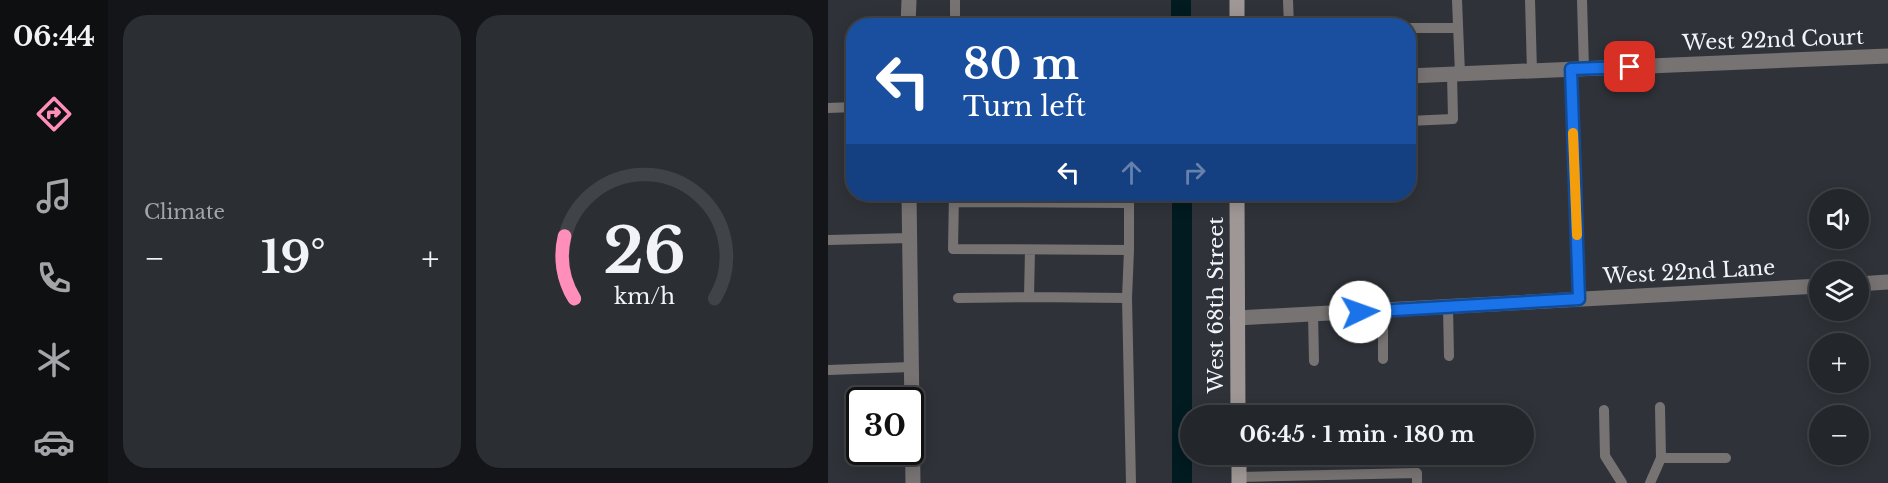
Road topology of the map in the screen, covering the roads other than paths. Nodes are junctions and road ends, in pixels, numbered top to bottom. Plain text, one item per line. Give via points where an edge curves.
1 (909, 0) edge
2 (955, 0) edge
3 (1236, 0) edge
4 (1288, 0) edge
5 (1457, 0) edge
6 (1530, 0) edge
7 (1582, 0) edge
8 (908, 18) edge
9 (955, 18) edge
10 (1236, 18) edge
11 (1289, 18) edge
12 (1416, 28) edge
13 (1458, 28) junction
14 (1888, 56) edge
15 (1578, 69) junction
16 (1532, 71) junction
17 (1456, 74) junction
18 (1416, 76) edge
19 (846, 107) edge
20 (828, 108) edge
21 (1416, 120) edge
22 (909, 201) edge
23 (954, 201) edge
24 (1129, 201) edge
25 (1236, 201) edge
26 (910, 238) junction
27 (828, 240) edge
28 (1030, 250) junction
29 (1129, 250) junction
30 (1888, 282) edge
31 (1869, 283) edge
32 (1809, 287) edge
33 (1029, 297) junction
34 (958, 298) dead end
35 (1127, 298) junction
36 (1579, 299) junction
37 (1448, 307) junction
38 (1383, 310) junction
39 (1313, 314) junction
40 (1237, 318) junction
41 (1449, 356) dead end
42 (1383, 358) dead end
43 (1314, 362) dead end
44 (911, 367) junction
45 (828, 370) edge
46 (1238, 405) edge
47 (1660, 407) dead end
48 (1604, 410) dead end
49 (1661, 458) junction
50 (1726, 458) dead end
51 (1357, 479) edge
52 (1239, 480) edge
53 (912, 483) edge
54 (1131, 483) edge
55 (1417, 483) edge
56 (1622, 483) edge
57 (1650, 483) edge

1 - 8 street
2 - 9 lane
3 - 10 main road
4 - 11 lane
5 - 13 lane
6 - 16 lane
7 - 15 lane
12 - 13 lane
13 - 17 lane
14 - 15 street, West 22nd Court
15 - 16 street, West 22nd Court
15 - 36 lane
16 - 17 street, West 22nd Court
17 - 18 street, West 22nd Court
17 - 21 lane via 1454,119
19 - 20 lane
22 - 26 street
23 - 28 lane via 953,249
24 - 29 lane
25 - 40 main road, West 68th Street
26 - 27 lane
26 - 44 street
28 - 29 lane
28 - 33 lane
29 - 35 lane
30 - 31 street
32 - 36 street, West 22nd Lane
33 - 34 lane
33 - 35 lane
35 - 54 lane
36 - 37 street, West 22nd Lane
37 - 38 street, West 22nd Lane
37 - 41 lane
38 - 39 street, West 22nd Lane
38 - 42 lane
39 - 40 street, West 22nd Lane
39 - 43 lane
40 - 46 main road, West 68th Street
44 - 45 lane
44 - 53 street
47 - 49 lane
48 - 56 lane via 1605,456
49 - 50 lane
49 - 57 lane
51 - 52 lane
51 - 55 lane via 1417,473

